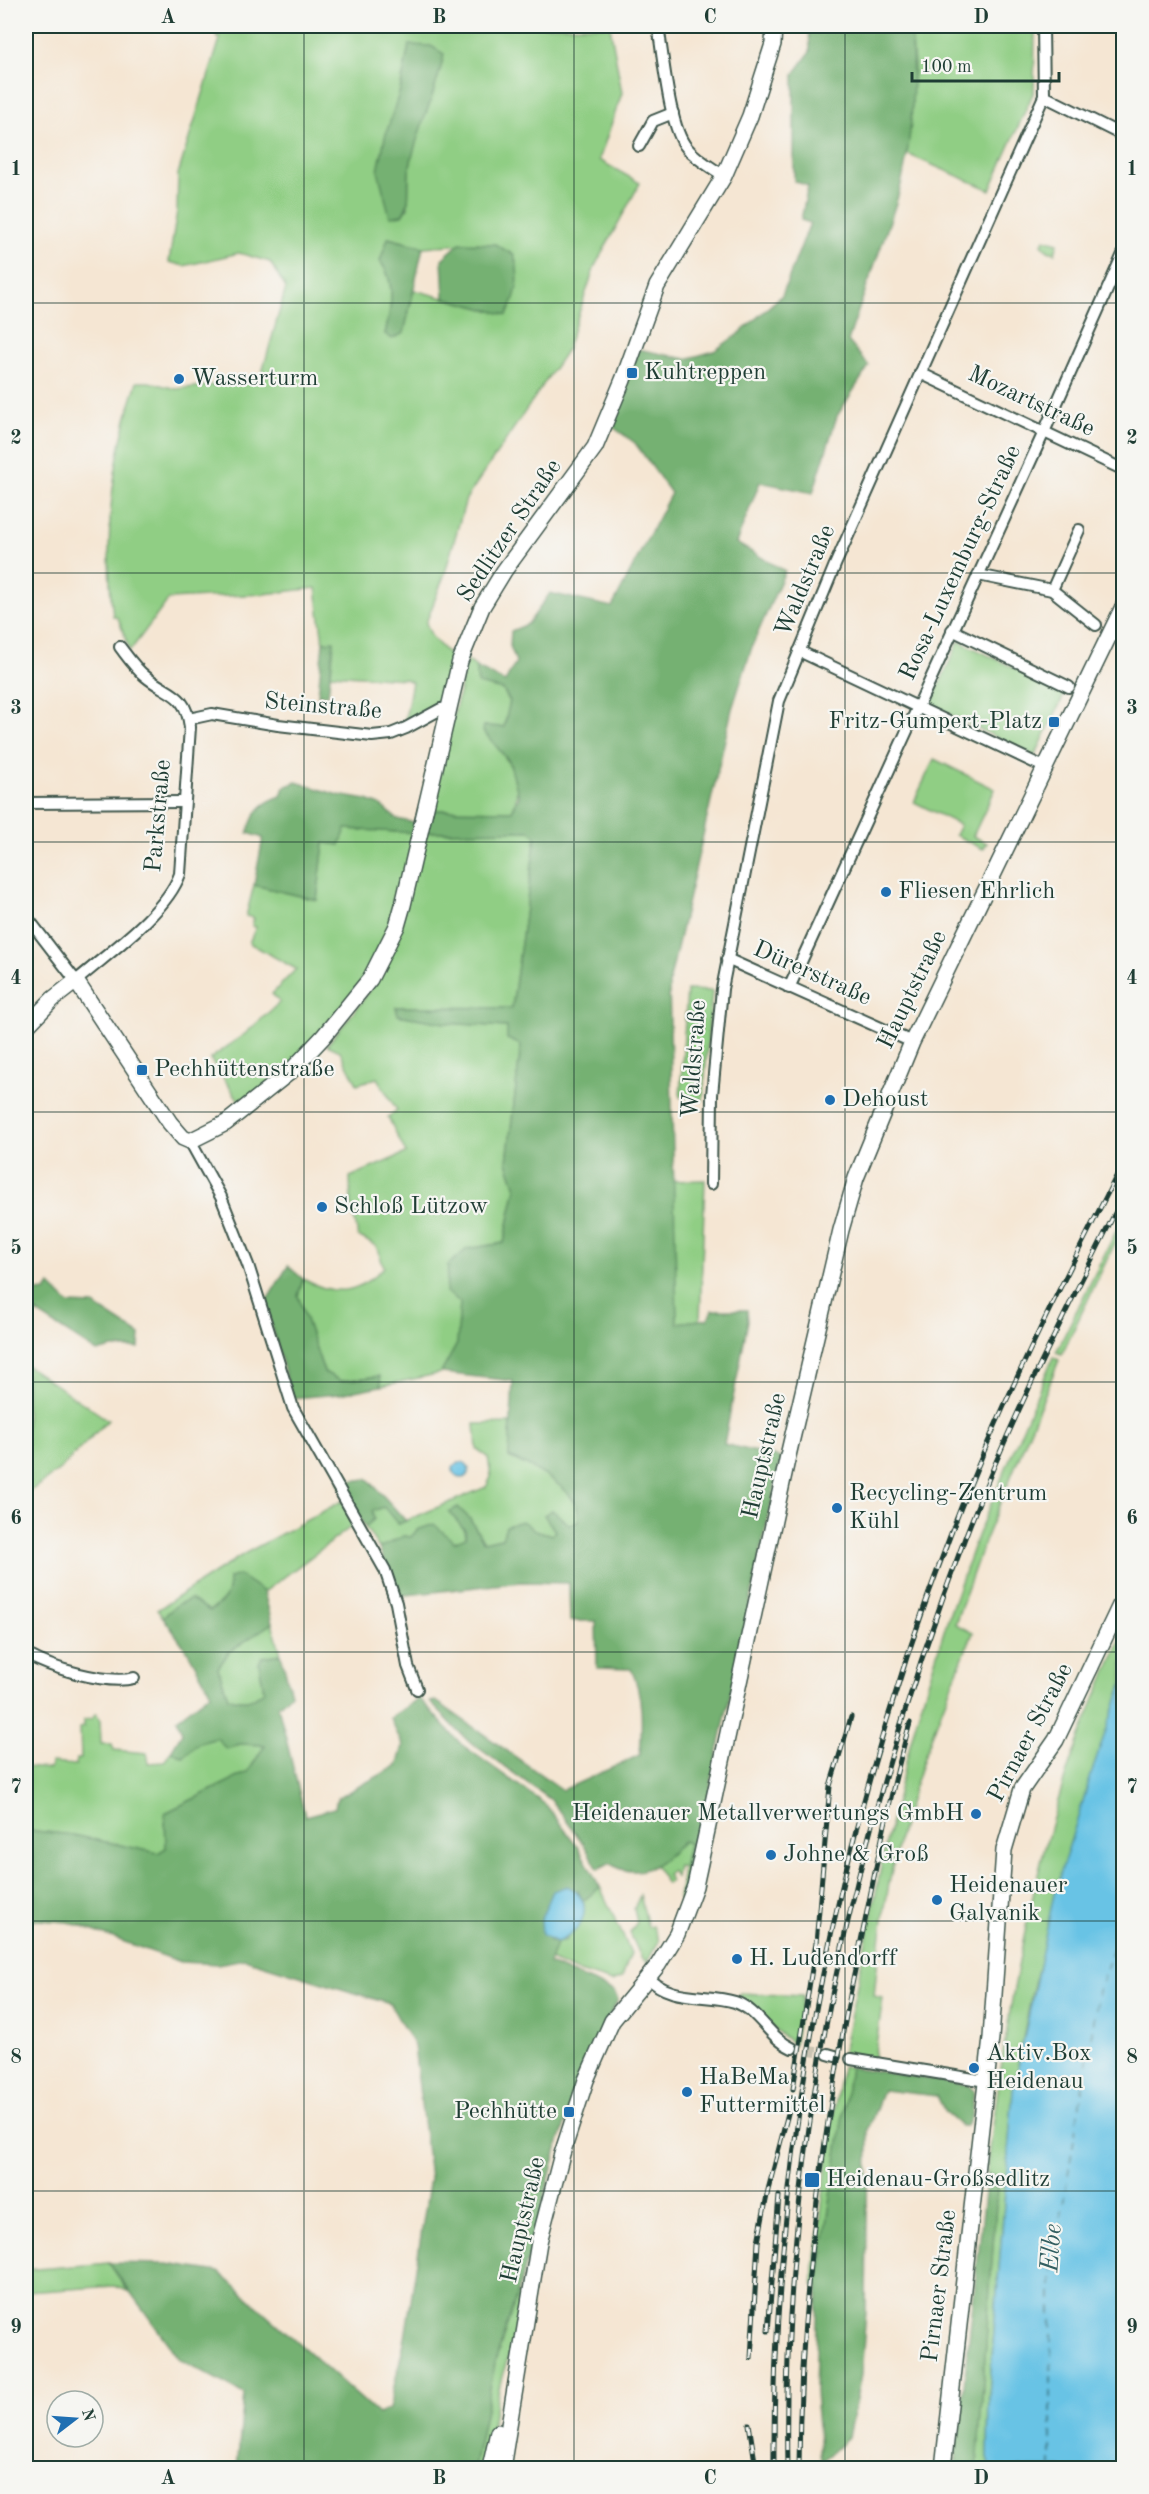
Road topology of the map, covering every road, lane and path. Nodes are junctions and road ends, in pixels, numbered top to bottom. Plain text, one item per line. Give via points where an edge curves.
1 (658, 26) edge
2 (774, 26) edge
3 (1043, 26) edge
4 (1044, 96) junction
5 (673, 113) junction
6 (1124, 136) edge
7 (639, 146) dead end
8 (724, 176) junction
9 (1124, 252) edge
10 (920, 373) junction
11 (1044, 432) junction
12 (1124, 470) edge
13 (1079, 530) dead end
14 (978, 575) junction
15 (1052, 590) junction
16 (1124, 605) edge
17 (1096, 625) dead end
18 (952, 630) junction
19 (120, 647) dead end
20 (799, 651) junction
21 (1069, 687) dead end
22 (918, 707) junction
23 (449, 708) junction
24 (189, 719) junction
25 (1046, 768) junction
26 (184, 802) junction
27 (26, 803) edge
28 (26, 916) edge
29 (727, 959) junction
30 (76, 981) junction
31 (789, 988) junction
32 (26, 1027) edge
33 (912, 1042) junction
34 (187, 1139) junction
35 (711, 1184) dead end
36 (1124, 1598) edge
37 (26, 1654) edge
38 (134, 1678) dead end
39 (417, 1689) dead end
40 (648, 1977) junction
41 (792, 2048) tunnel mouth
42 (851, 2059) dead end
43 (986, 2081) junction
44 (522, 2336) junction
45 (490, 2469) edge
46 (502, 2469) edge
47 (943, 2469) edge

1 - 5 street
2 - 8 street, Sedlitzer Straße via 770,54 750,116
3 - 4 street, Waldstraße
4 - 6 street
4 - 10 street, Waldstraße
5 - 7 street via 653,121
5 - 8 street via 684,146
8 - 23 street, Sedlitzer Straße via 657,286 595,447 482,607 460,661
9 - 11 street, Rosa-Luxemburg-Straße
10 - 11 street, Mozartstraße
10 - 20 street, Waldstraße
11 - 12 street, Mozartstraße
11 - 14 street, Rosa-Luxemburg-Straße
13 - 15 street
14 - 15 street
14 - 18 street, Rosa-Luxemburg-Straße
15 - 17 street
16 - 25 street, Hauptstraße
18 - 21 street
18 - 22 street, Rosa-Luxemburg-Straße
19 - 24 street via 144,676 184,702
20 - 22 street
20 - 29 street, Waldstraße via 778,701
22 - 25 street
22 - 31 street, Rosa-Luxemburg-Straße
23 - 24 street, Steinstraße via 391,734 372,736 212,714
23 - 34 street, Sedlitzer Straße via 397,926 370,979 290,1072 226,1123
24 - 26 street, Parkstraße
25 - 33 street, Hauptstraße
26 - 27 street
26 - 30 street, Parkstraße via 182,863 172,891
28 - 30 street
29 - 31 street, Dürerstraße
29 - 35 street, Waldstraße via 712,1095
30 - 32 street, Parkstraße
30 - 34 street via 170,1123
31 - 33 street, Dürerstraße
33 - 40 street, Hauptstraße via 873,1131 841,1230 694,1886 677,1934
34 - 39 street via 221,1197 245,1256 293,1408 385,1570
36 - 43 street, Pirnaer Straße via 1056,1740 1022,1790 1013,1812 1000,1870
37 - 38 street via 75,1672 113,1679
40 - 41 street via 666,1991 737,2002
40 - 44 street, Hauptstraße via 612,2020 586,2080 548,2207
42 - 43 street
43 - 47 street, Pirnaer Straße
44 - 45 street, Hauptstraße
44 - 46 street, Hauptstraße

